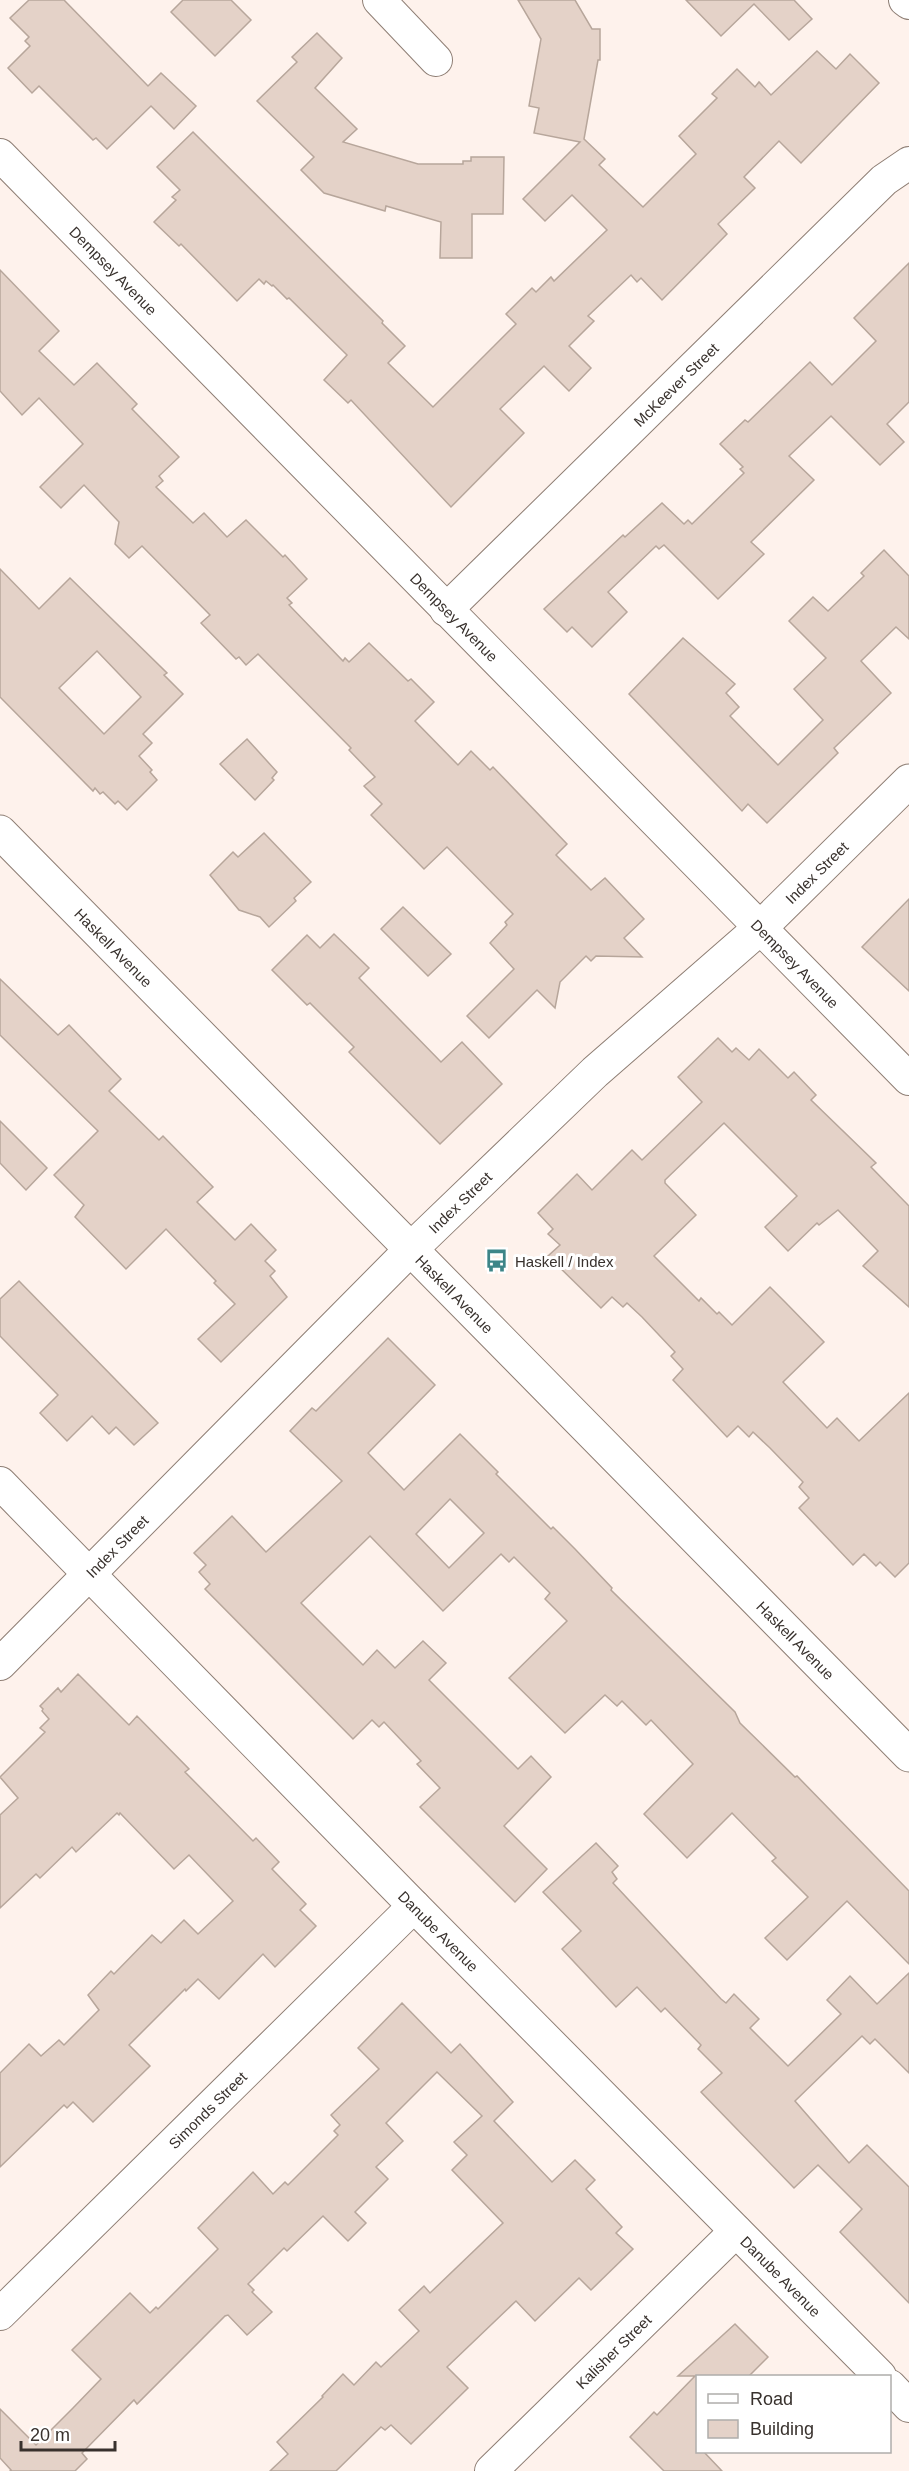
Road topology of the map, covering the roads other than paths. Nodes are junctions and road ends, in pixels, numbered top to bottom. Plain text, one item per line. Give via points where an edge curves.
1 (379, 0) edge
2 (905, 0) edge
3 (909, 3) edge
4 (436, 60) dead end
5 (0, 155) edge
6 (909, 164) edge
7 (446, 610) junction
8 (909, 781) edge
9 (0, 832) edge
10 (759, 929) junction
11 (909, 1079) edge
12 (410, 1250) junction
13 (0, 1484) edge
14 (90, 1574) junction
15 (0, 1664) edge
16 (909, 1755) edge
17 (414, 1906) junction
18 (736, 2231) junction
19 (0, 2314) edge
20 (879, 2375) edge
21 (891, 2387) edge
22 (909, 2406) edge
23 (490, 2471) edge

1 - 4 street
2 - 3 street
5 - 7 street, Dempsey Avenue
6 - 7 street, McKeever Street via 884,180
7 - 10 street, Dempsey Avenue
8 - 10 main road, Index Street
9 - 12 main road, Haskell Avenue
10 - 11 street, Dempsey Avenue
10 - 12 main road, Index Street via 595,1072
12 - 14 street, Index Street
12 - 16 main road, Haskell Avenue
13 - 14 street, Danube Avenue
14 - 15 street, Index Street
14 - 17 street, Danube Avenue
17 - 18 street, Danube Avenue
17 - 19 street, Simonds Street
18 - 20 street, Danube Avenue
18 - 23 street, Kalisher Street
21 - 22 street

